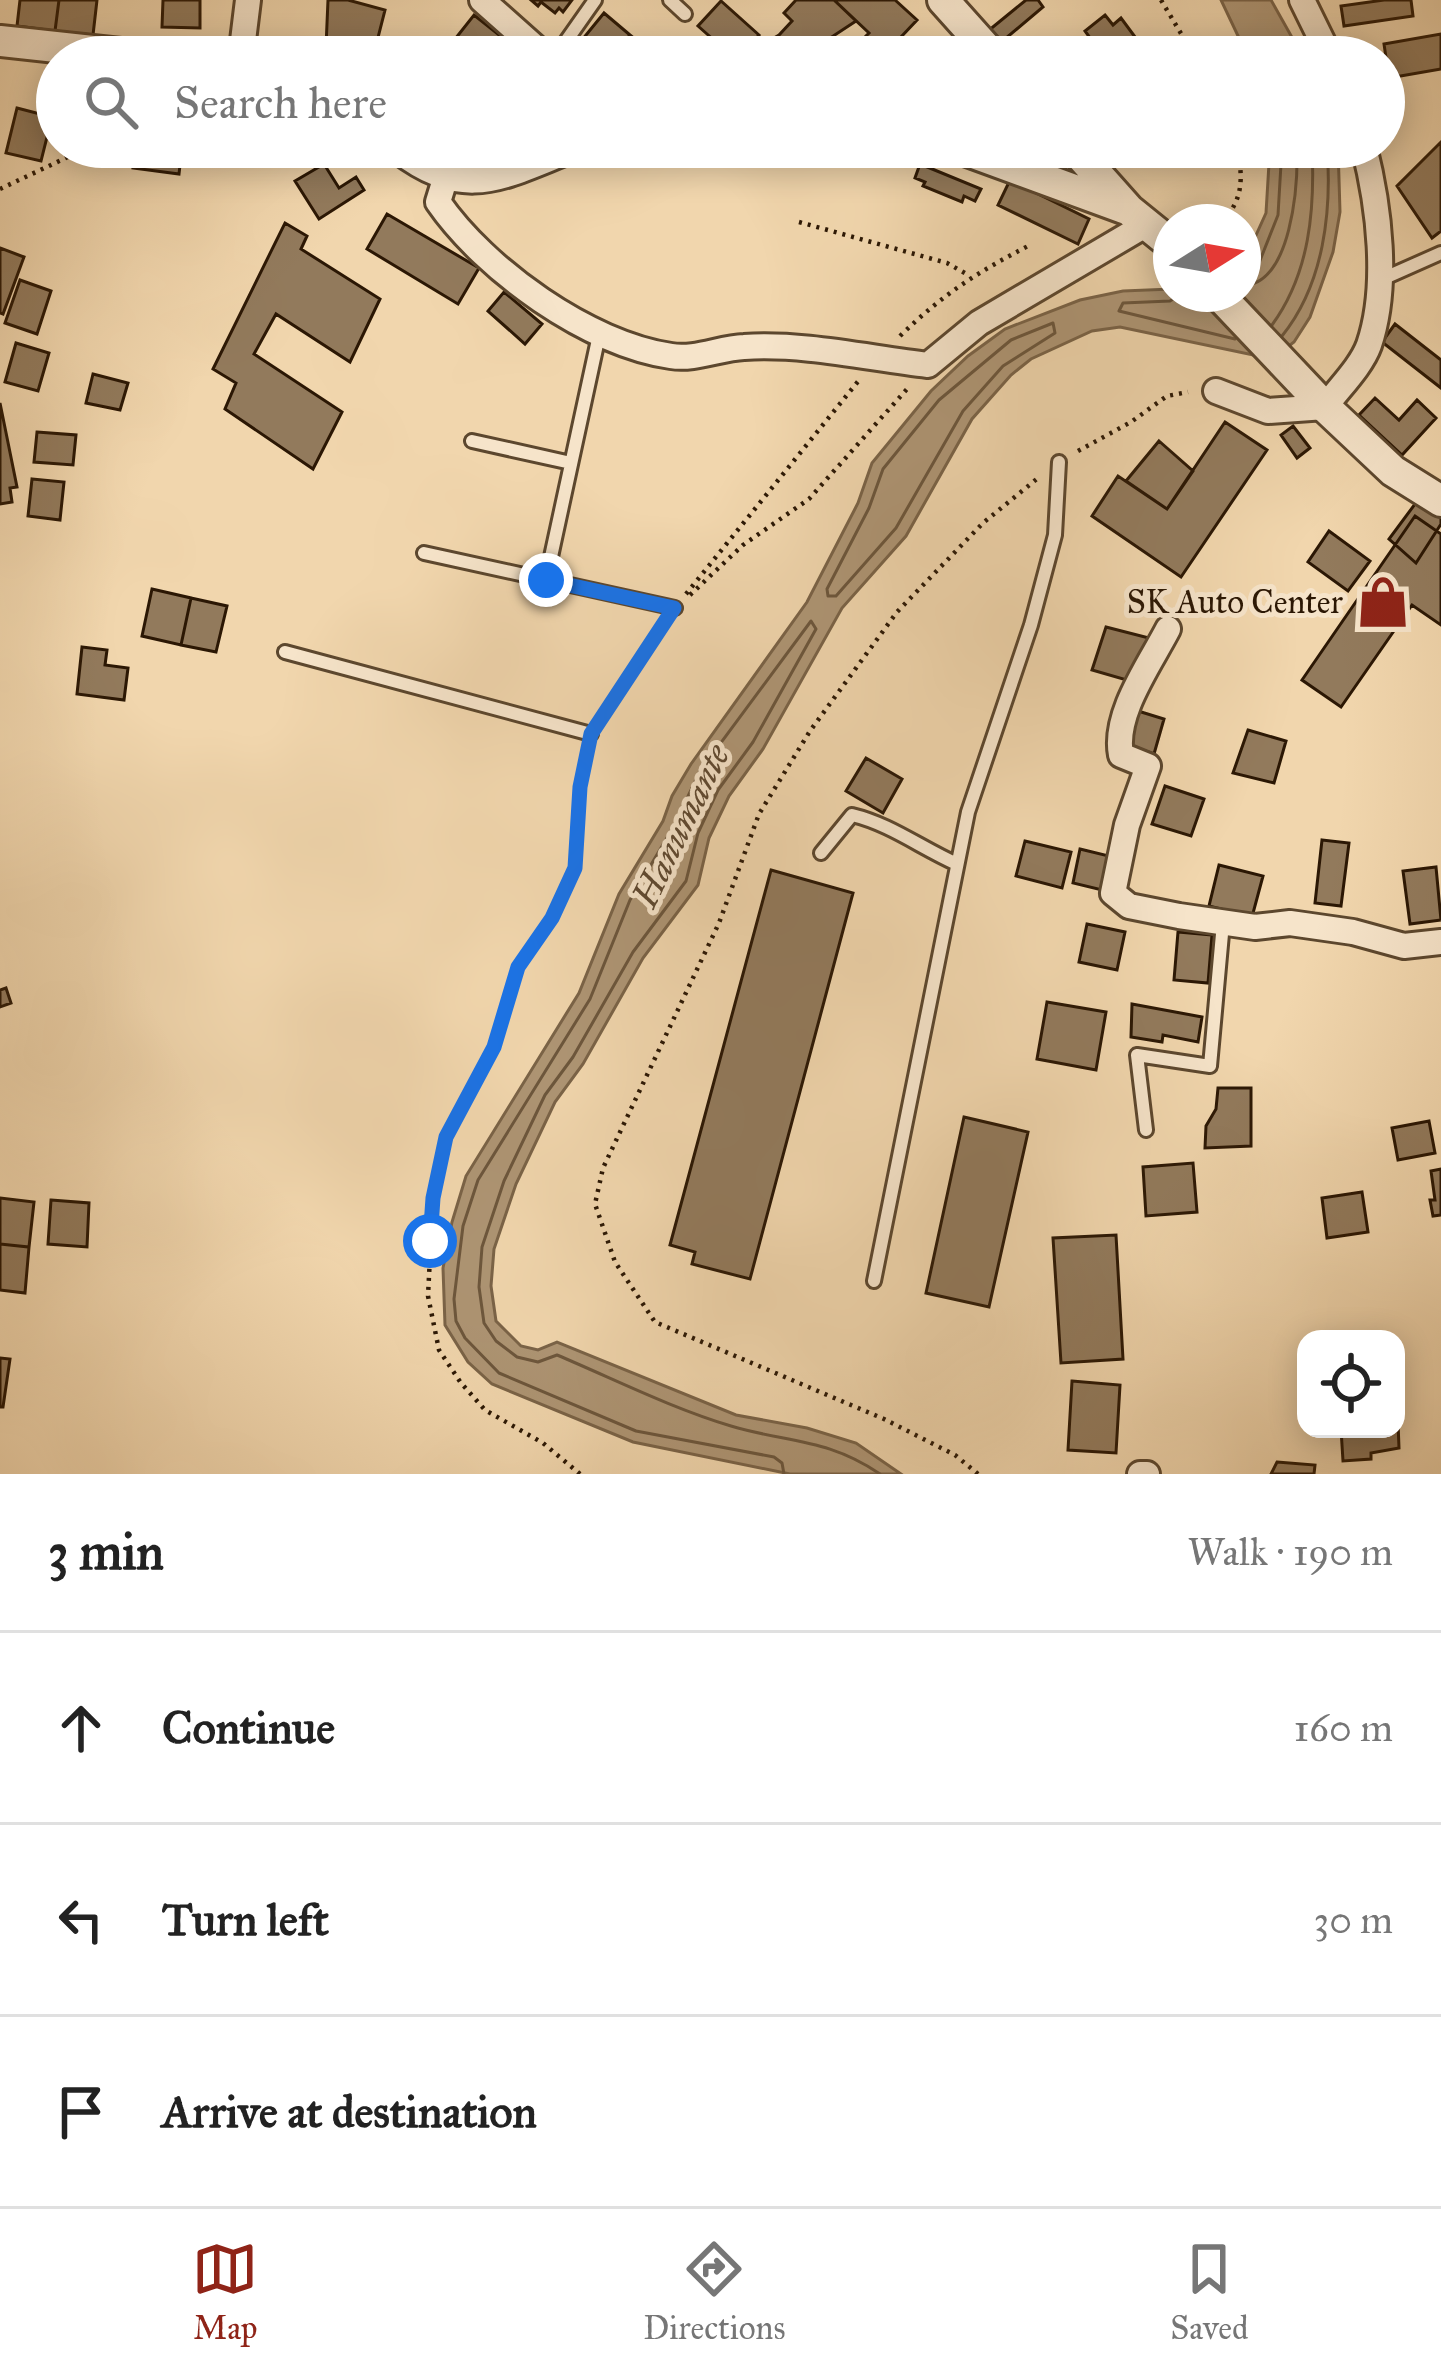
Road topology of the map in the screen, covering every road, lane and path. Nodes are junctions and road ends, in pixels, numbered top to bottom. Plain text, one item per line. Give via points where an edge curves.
1 (248, 0) edge
2 (482, 0) edge
3 (595, 0) edge
4 (670, 0) edge
5 (944, 0) edge
6 (1161, 0) edge
7 (1302, 0) edge
8 (686, 14) dead end
9 (244, 36) edge
10 (525, 36) edge
11 (567, 36) edge
12 (976, 36) edge
13 (1182, 36) edge
14 (1320, 36) edge
15 (0, 41) edge
16 (36, 45) edge
17 (44, 168) edge
18 (426, 168) edge
19 (517, 168) edge
20 (1008, 168) edge
21 (1093, 168) edge
22 (1242, 168) edge
23 (1369, 168) edge
24 (446, 176) junction
25 (0, 189) edge
26 (1233, 204) edge
27 (800, 222) dead end
28 (1149, 226) edge
29 (1032, 244) dead end
30 (1441, 253) edge
31 (970, 276) junction
32 (1379, 280) junction
33 (1235, 312) edge
34 (600, 332) junction
35 (876, 358) junction
36 (928, 364) junction
37 (1216, 391) joint
38 (1318, 400) junction
39 (472, 441) dead end
40 (1059, 462) junction
41 (571, 464) junction
42 (1441, 502) edge
43 (424, 553) dead end
44 (546, 580) junction
45 (674, 608) junction
46 (1168, 628) dead end
47 (285, 652) dead end
48 (591, 734) junction
49 (821, 853) dead end
50 (958, 864) junction
51 (1223, 922) junction
52 (1441, 942) edge
53 (1146, 1130) dead end
54 (874, 1281) dead end
55 (580, 1474) edge
56 (979, 1474) edge

1 - 9 street
2 - 10 street
3 - 11 lane
4 - 8 lane
5 - 12 street
6 - 13 path
7 - 14 street
15 - 16 street
17 - 25 path
18 - 24 street
19 - 24 street
20 - 28 street
21 - 28 street
22 - 26 path
23 - 32 street
24 - 34 street via 438,202 483,257
27 - 31 path
28 - 36 street via 979,323
29 - 31 path
30 - 32 lane
31 - 35 path
32 - 38 street via 1368,348
33 - 38 street
34 - 35 street via 674,357 742,347
34 - 41 lane
35 - 36 street
35 - 45 path
36 - 45 path via 809,499
37 - 38 street via 1268,411
37 - 40 path via 1167,396
38 - 42 street via 1394,471
39 - 41 lane
40 - 50 lane via 1055,535
40 - 56 path via 936,569 810,731 759,814 719,923 603,1168 595,1204 614,1262 655,1322 884,1419
41 - 44 lane
43 - 44 lane
44 - 45 lane
45 - 48 path
46 - 51 street via 1118,742 1121,755 1148,766 1113,892 1129,906
47 - 48 lane
48 - 55 path via 575,868 518,967 494,1047 446,1137 433,1198 428,1296 439,1350 484,1410
49 - 50 lane via 852,815 880,821
50 - 54 lane
51 - 52 street via 1290,923 1404,946
51 - 53 lane via 1210,1066 1137,1055

